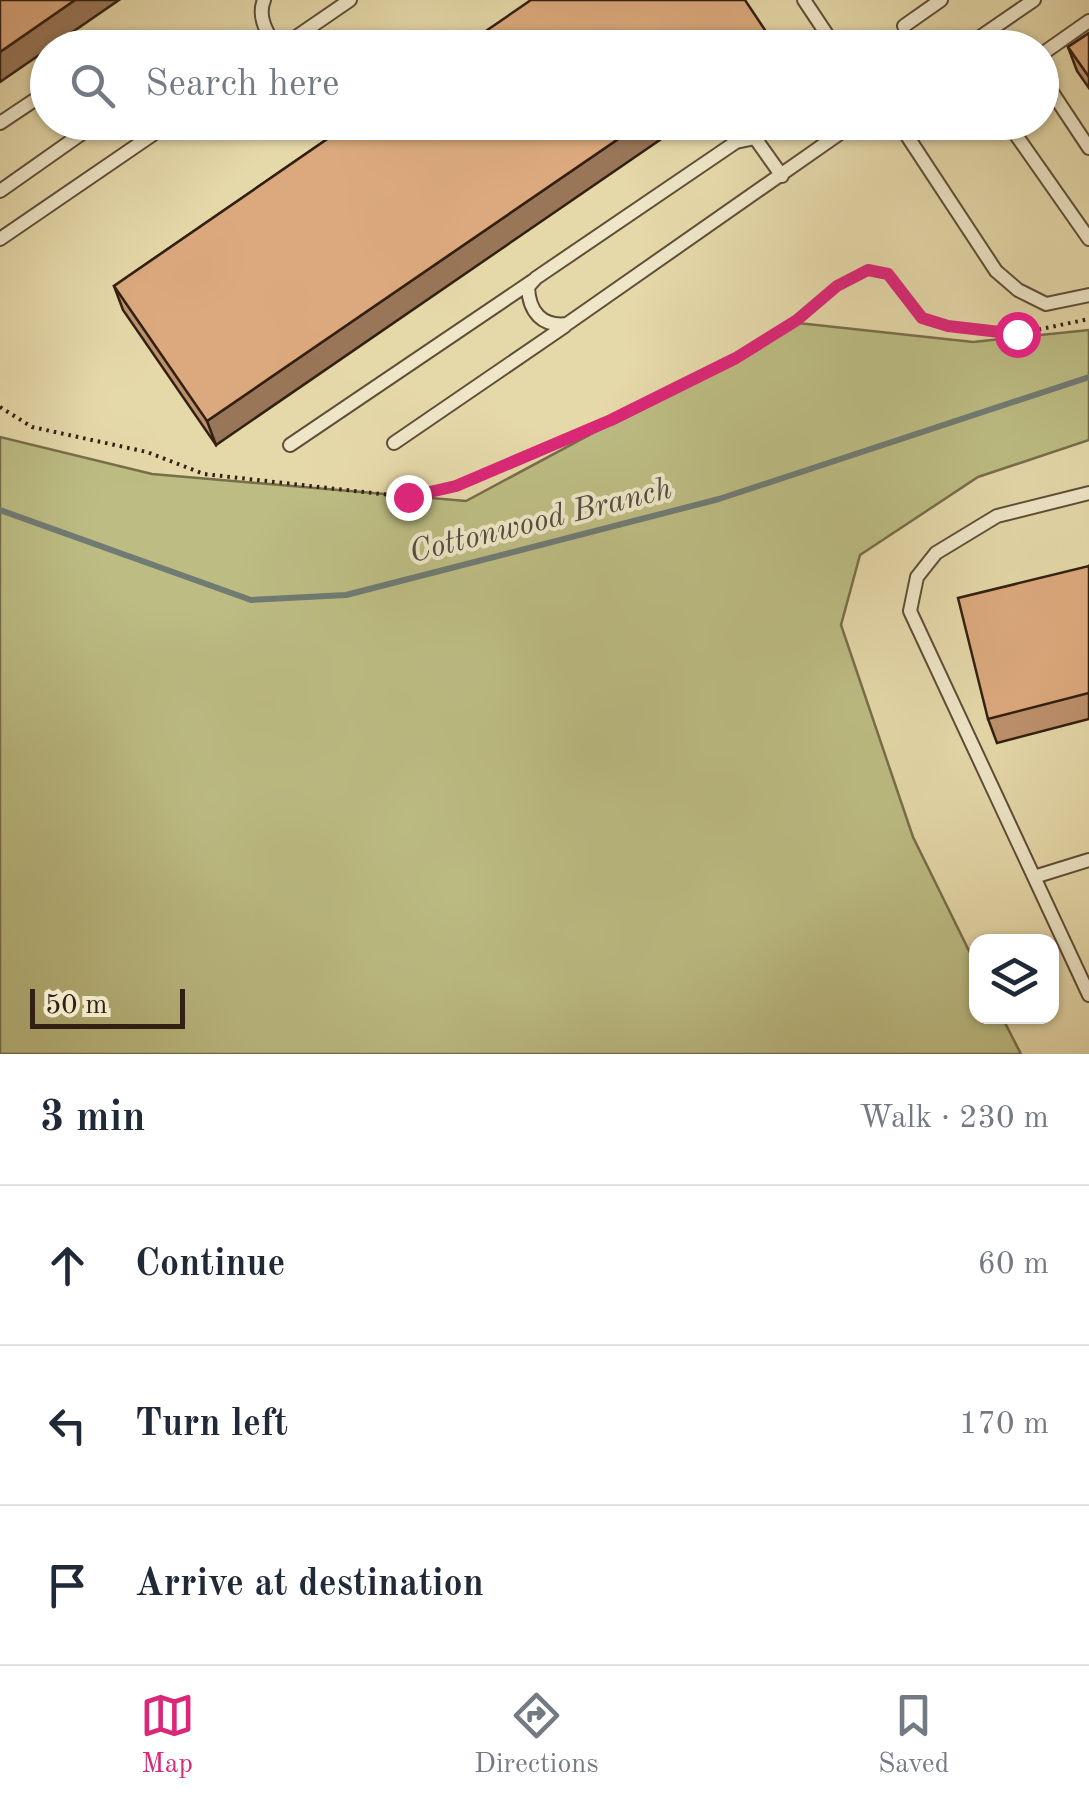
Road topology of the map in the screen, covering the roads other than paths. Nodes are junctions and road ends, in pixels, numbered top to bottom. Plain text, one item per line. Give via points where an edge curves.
1 (264, 0) edge
2 (350, 0) edge
3 (804, 0) edge
4 (941, 0) edge
5 (1034, 0) edge
6 (1089, 21) edge
7 (904, 26) dead end
8 (267, 30) edge
9 (305, 30) edge
10 (824, 30) edge
11 (990, 30) edge
12 (1059, 42) edge
13 (30, 102) edge
14 (1059, 102) edge
15 (0, 123) edge
16 (73, 140) edge
17 (144, 140) edge
18 (742, 140) edge
19 (757, 140) edge
20 (831, 140) edge
21 (910, 140) edge
22 (1020, 140) edge
23 (1089, 148) edge
24 (782, 176) junction
25 (0, 192) edge
26 (0, 239) edge
27 (1089, 240) edge
28 (536, 278) junction
29 (1089, 295) edge
30 (567, 324) junction
31 (394, 443) dead end
32 (290, 444) dead end
33 (1089, 494) edge
34 (1089, 860) edge
35 (1034, 877) junction
36 (1089, 995) edge

1 - 8 lane
2 - 9 lane
3 - 10 lane
4 - 7 lane
5 - 11 lane
6 - 12 lane
13 - 15 lane
14 - 23 lane
16 - 25 lane
17 - 26 lane
18 - 28 lane
19 - 24 lane
20 - 24 lane
21 - 29 lane via 996,271 1046,304
22 - 27 lane
24 - 30 lane
28 - 30 lane via 528,287 535,312 553,326
28 - 32 lane
30 - 31 lane
33 - 35 lane via 997,516 936,553 918,577 910,611
34 - 35 lane
35 - 36 lane

